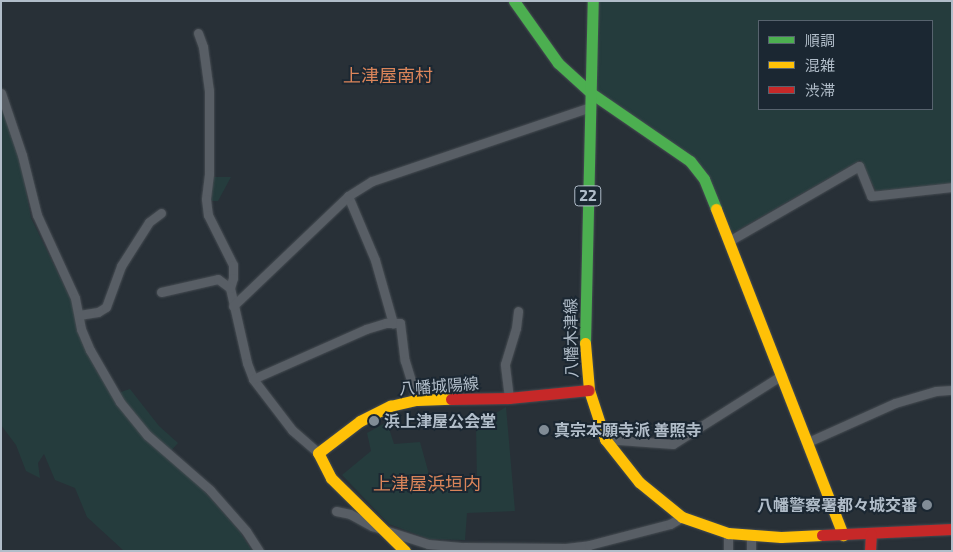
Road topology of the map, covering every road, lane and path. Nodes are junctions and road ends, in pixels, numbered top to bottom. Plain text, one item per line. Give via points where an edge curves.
1 (514, 1) edge
2 (593, 1) edge
3 (198, 33) dead end
4 (1, 93) edge
5 (591, 93) junction
6 (590, 107) junction
7 (952, 187) edge
8 (348, 196) junction
9 (162, 213) dead end
10 (729, 241) junction
11 (230, 288) junction
12 (161, 292) dead end
13 (234, 306) junction
14 (518, 311) dead end
15 (79, 315) junction
16 (394, 323) junction
17 (782, 375) junction
18 (253, 379) junction
19 (588, 390) junction
20 (952, 390) edge
21 (509, 398) junction
22 (417, 400) junction
23 (605, 439) junction
24 (808, 442) junction
25 (318, 453) junction
26 (336, 511) dead end
27 (682, 517) junction
28 (950, 527) edge
29 (385, 530) junction
30 (728, 532) junction
31 (870, 534) junction
32 (843, 535) junction
33 (751, 536) junction
34 (259, 551) edge
35 (405, 551) edge
36 (728, 551) edge
37 (751, 551) edge
38 (870, 551) edge

1 - 5 main road via 558,63
2 - 5 main road, 八幡木津線 / 22
3 - 11 street via 204,47 209,91 208,215 233,265
4 - 15 street via 22,155 37,215 75,298
5 - 6 main road, 八幡木津線 / 22
5 - 10 main road via 690,161 704,179
6 - 8 street via 372,181
6 - 19 main road, 八幡木津線 / 22 via 585,354
7 - 10 street via 871,196 859,166
8 - 13 street
8 - 16 street via 375,260
9 - 15 street via 149,222 121,266 106,307 98,312
10 - 17 main road
11 - 12 street via 218,279
11 - 13 street
13 - 18 street via 246,364
14 - 21 street via 505,364
15 - 34 street via 90,350 120,402 147,435 210,490
16 - 18 street via 366,329
16 - 22 street via 400,324 404,361
17 - 23 street via 673,444
17 - 24 main road
18 - 25 street via 292,430
19 - 21 main road, 八幡城陽線
19 - 23 main road, 八幡木津線 / 22
20 - 24 street via 936,391 895,403
21 - 22 main road, 八幡城陽線
22 - 25 main road, 八幡城陽線 via 390,406 360,421
23 - 27 main road, 八幡木津線 / 22 via 639,482
24 - 32 main road
25 - 29 main road via 331,478
26 - 29 street
27 - 29 street via 670,524 566,548 428,544
27 - 30 main road, 八幡木津線 / 22
28 - 31 main road, 八幡木津線 / 22
29 - 35 main road
30 - 33 main road, 八幡木津線 / 22
30 - 36 street
31 - 32 main road, 八幡木津線 / 22
31 - 38 main road
32 - 33 main road, 八幡木津線 / 22
33 - 37 street

